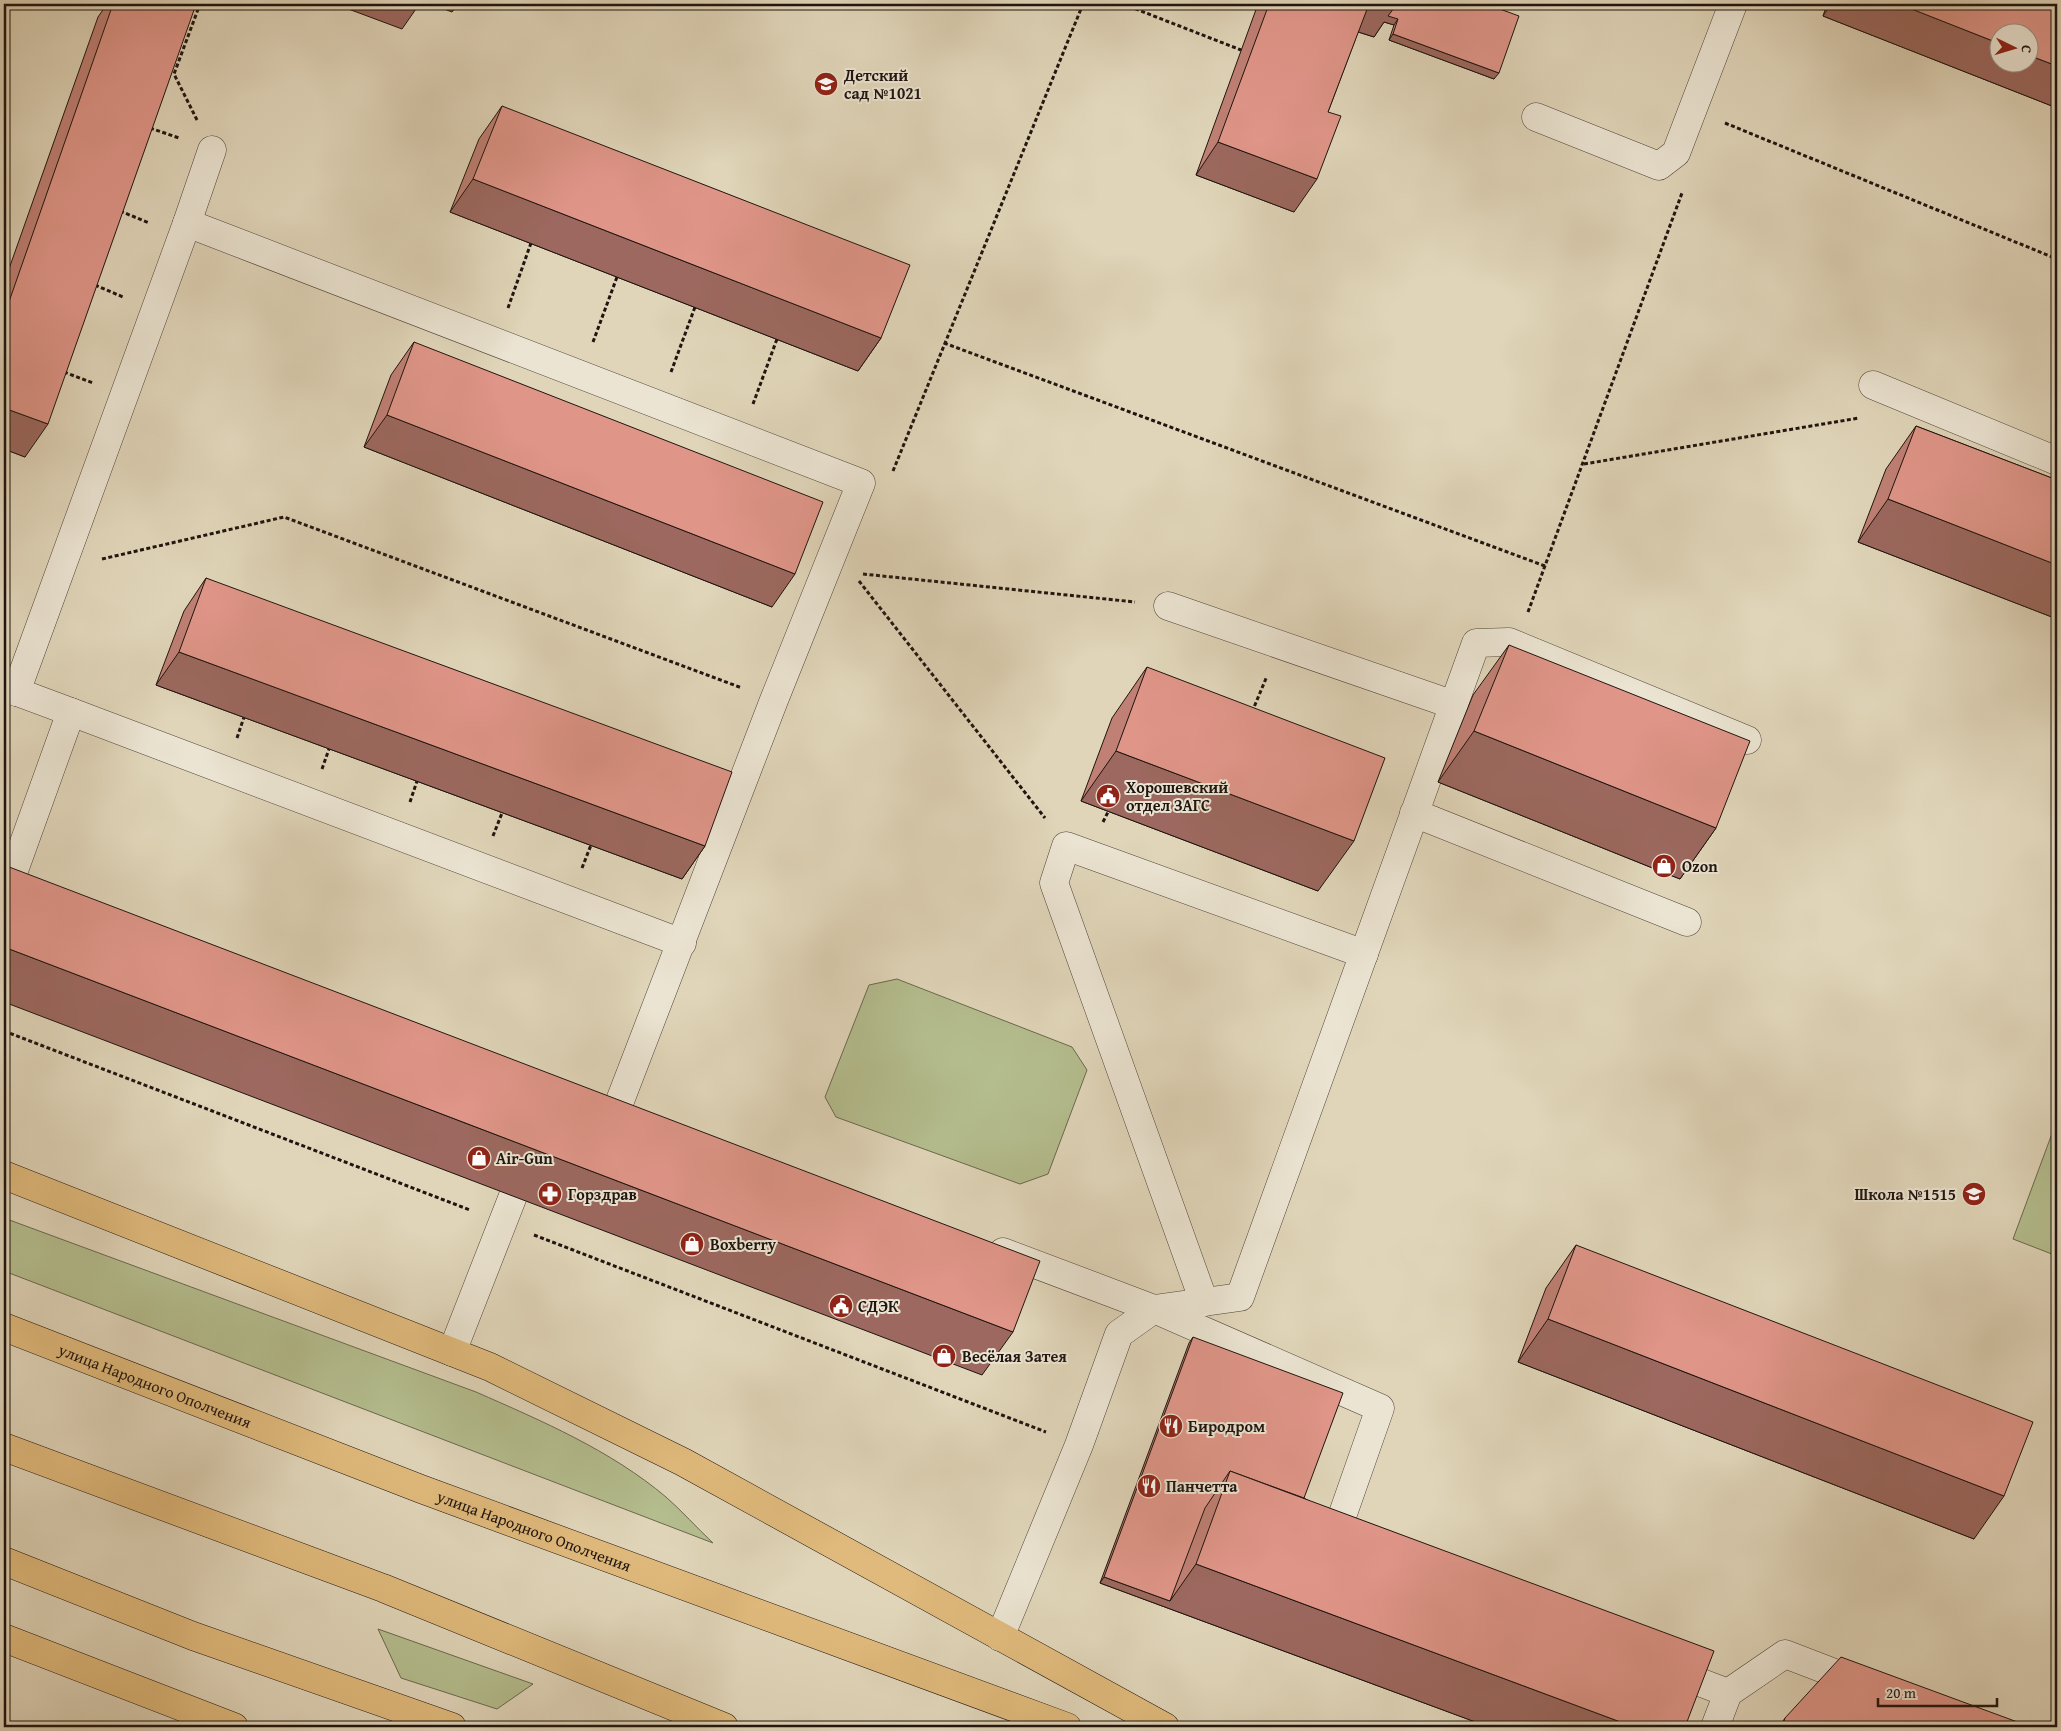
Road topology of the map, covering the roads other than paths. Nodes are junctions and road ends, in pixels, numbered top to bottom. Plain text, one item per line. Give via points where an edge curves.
1 (1733, 4) edge
2 (1536, 117) dead end
3 (212, 150) road end
4 (187, 223) junction
5 (1873, 384) dead end
6 (2057, 461) edge
7 (1168, 606) road end
8 (10, 689) edge
9 (1454, 705) junction
10 (71, 712) junction
11 (1747, 740) edge
12 (1414, 813) junction
13 (8, 874) edge
14 (38, 886) edge
15 (1687, 922) dead end
16 (682, 943) junction
17 (1364, 954) junction
18 (592, 1096) edge
19 (618, 1106) junction
20 (643, 1115) edge
21 (4, 1175) edge
22 (513, 1196) edge
23 (978, 1242) edge
24 (1204, 1302) junction
25 (1154, 1309) junction
26 (4, 1327) edge
27 (452, 1352) junction
28 (4, 1447) edge
29 (1359, 1555) edge
30 (4, 1561) edge
31 (1000, 1637) junction
32 (4, 1638) edge
33 (1645, 1662) edge
34 (1728, 1693) junction
35 (1889, 1694) edge
36 (234, 1727) edge
37 (452, 1727) edge
38 (724, 1727) edge
39 (1067, 1727) edge
40 (1165, 1727) edge
41 (1715, 1727) edge

1 - 2 lane via 1676,153 1659,166
3 - 4 lane
4 - 8 lane via 62,568
4 - 16 lane via 861,483
5 - 6 lane
7 - 9 lane
8 - 10 lane
9 - 11 lane via 1476,643 1509,642
9 - 12 lane
10 - 13 lane
10 - 16 lane
12 - 15 lane
12 - 17 lane
13 - 14 lane
16 - 19 lane
17 - 24 lane via 1240,1297
17 - 24 lane via 1066,846 1054,883
18 - 19 lane
19 - 20 lane
21 - 27 main road
22 - 27 lane
23 - 25 lane
24 - 25 lane
25 - 29 lane via 1380,1408 1332,1545
25 - 31 lane via 1119,1334 1079,1445
26 - 39 main road, улица Народного Ополчения via 421,1489
27 - 31 main road via 490,1367 683,1462
28 - 38 main road via 383,1588
30 - 37 main road via 192,1636
31 - 40 main road
32 - 36 main road
33 - 34 lane
34 - 35 lane via 1785,1654
34 - 41 lane

